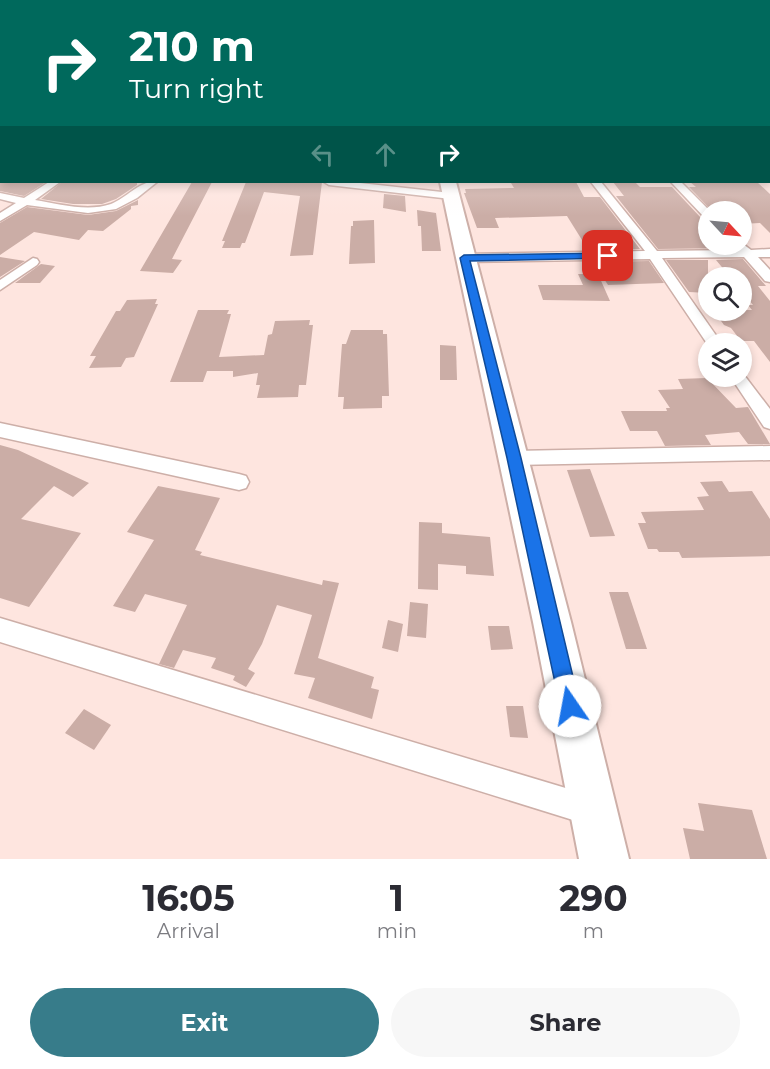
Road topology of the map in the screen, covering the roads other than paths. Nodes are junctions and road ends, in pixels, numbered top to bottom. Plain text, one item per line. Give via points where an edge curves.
1 (53, 183) edge
2 (150, 183) edge
3 (346, 183) edge
4 (597, 183) edge
5 (677, 183) edge
6 (449, 189) edge
7 (0, 196) edge
8 (22, 202) junction
9 (698, 205) edge
10 (0, 218) edge
11 (752, 250) edge
12 (698, 252) edge
13 (770, 253) edge
14 (653, 254) junction
15 (749, 255) edge
16 (464, 258) junction
17 (33, 262) dead end
18 (770, 278) edge
19 (0, 286) edge
20 (707, 333) edge
21 (746, 387) edge
22 (770, 422) edge
23 (0, 430) edge
24 (770, 453) edge
25 (514, 458) junction
26 (770, 459) edge
27 (239, 482) dead end
28 (0, 630) edge
29 (593, 811) junction
30 (604, 859) edge

1 - 8 street
2 - 8 street via 119,204 101,210
3 - 6 street
4 - 14 street
5 - 9 street
6 - 16 main road
7 - 8 street
8 - 10 street
11 - 13 street
12 - 14 street
14 - 16 street
14 - 20 street
15 - 18 street
16 - 25 main road
17 - 19 street
21 - 22 street
23 - 27 street
24 - 25 street
25 - 26 street
25 - 29 main road
28 - 29 street
29 - 30 main road

